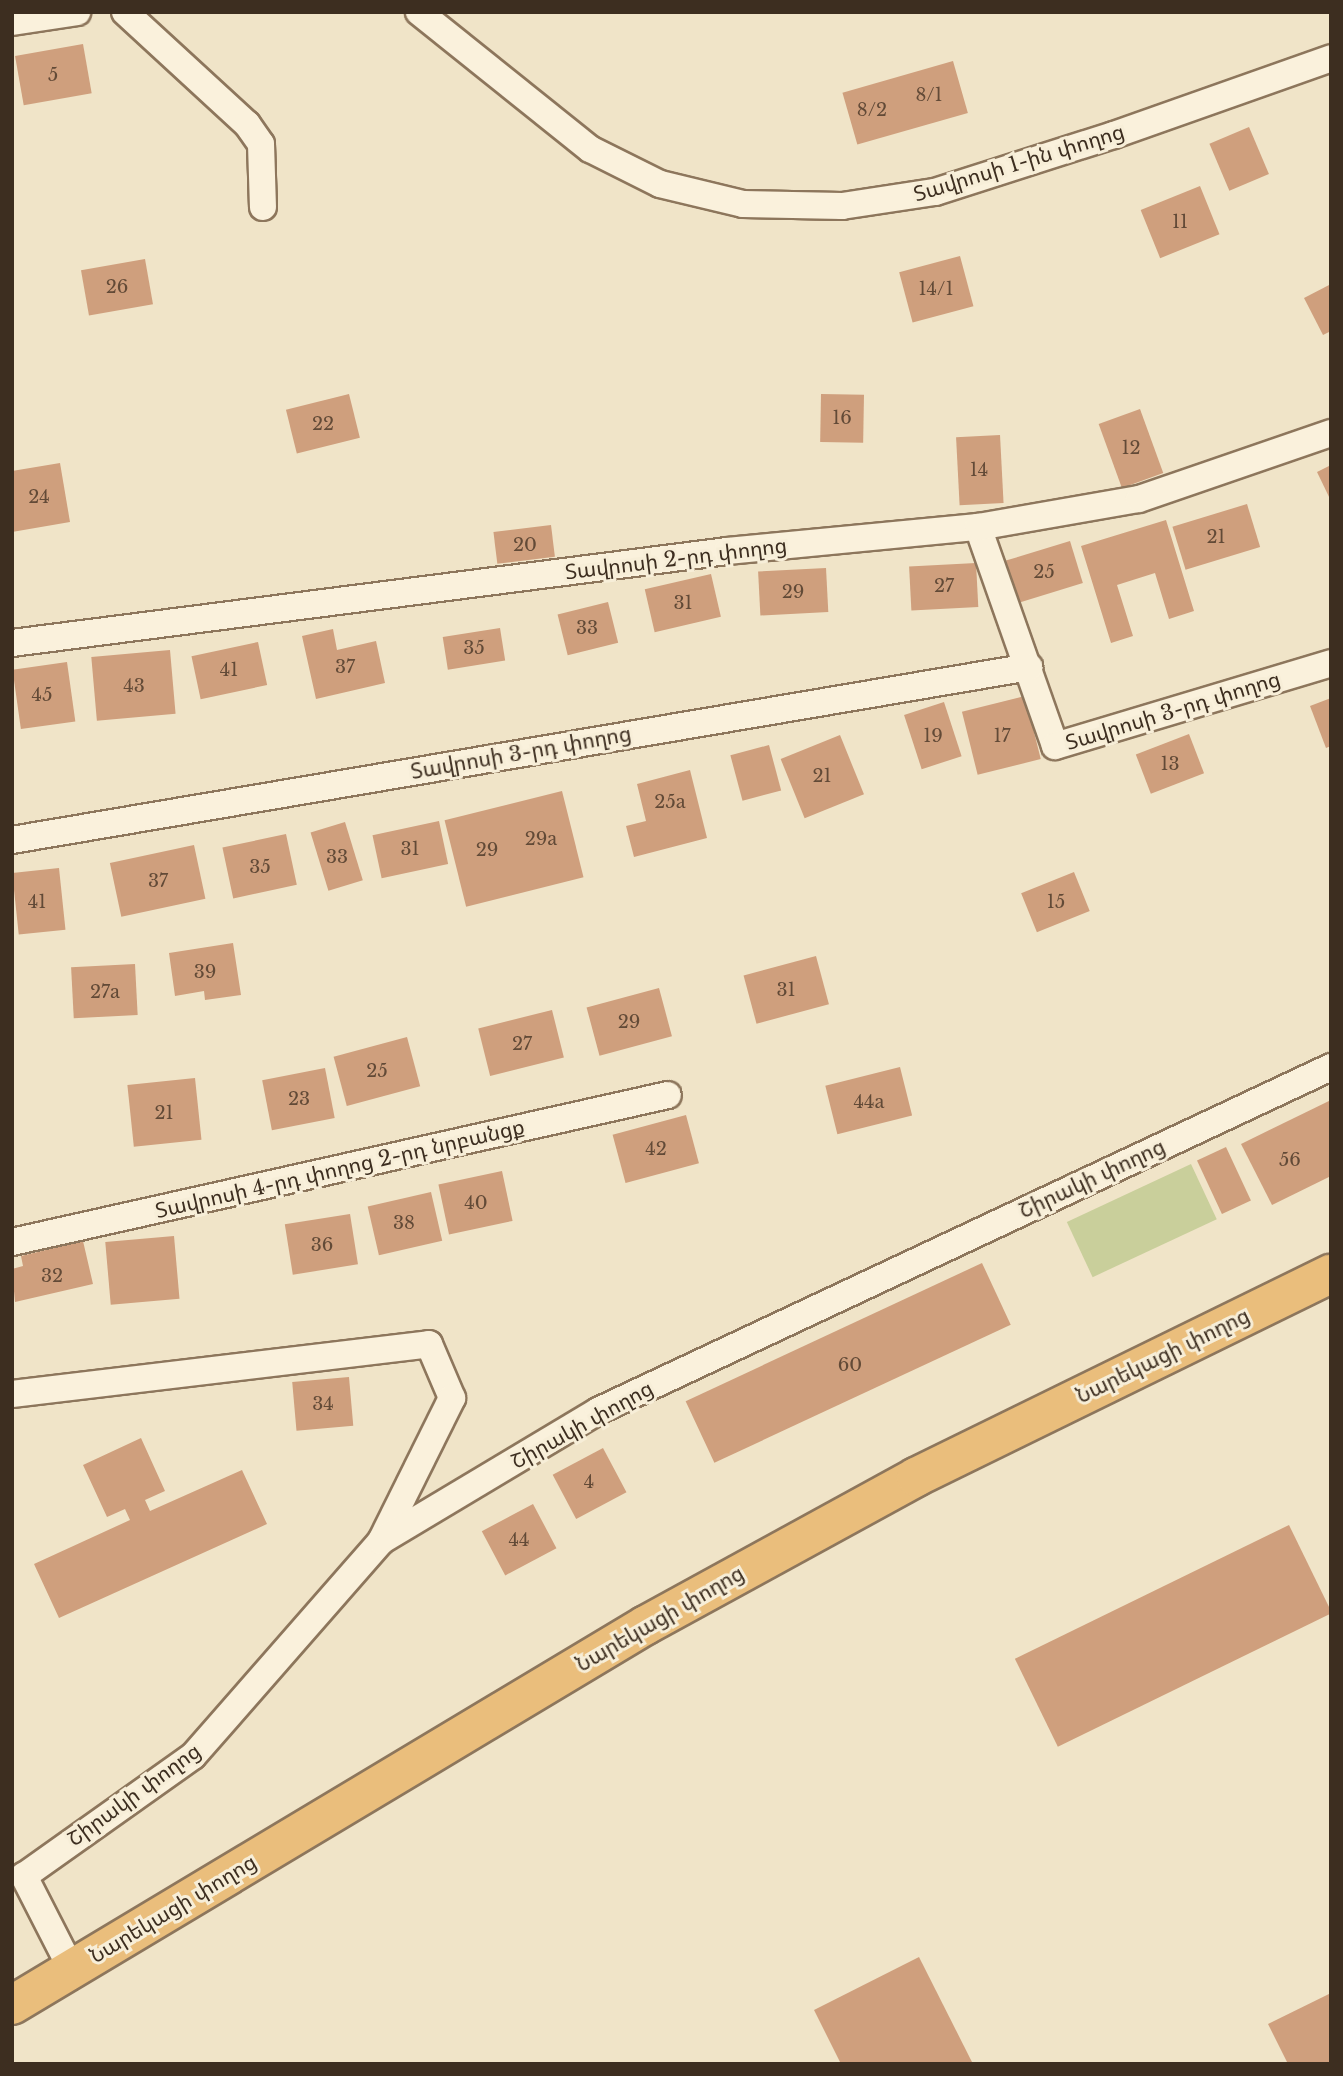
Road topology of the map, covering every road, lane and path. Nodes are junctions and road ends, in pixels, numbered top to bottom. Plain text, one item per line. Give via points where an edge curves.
1 (77, 12) edge
2 (125, 12) edge
3 (419, 12) edge
4 (12, 22) edge
5 (1331, 58) edge
6 (262, 207) dead end
7 (1331, 433) edge
8 (978, 527) junction
9 (12, 643) edge
10 (1331, 663) edge
11 (1029, 667) junction
12 (12, 840) edge
13 (1331, 1067) edge
14 (668, 1096) dead end
15 (12, 1242) edge
16 (1331, 1274) edge
17 (12, 1394) edge
18 (381, 1541) junction
19 (18, 1873) edge
20 (72, 1970) junction
21 (12, 2005) edge

1 - 4 street
2 - 6 street via 247,124 261,144
3 - 5 street, Տավրոսի 1-ին փողոց via 590,149 660,184 743,204 842,206 935,192
7 - 8 street, Տավրոսի 2-րդ փողոց via 1139,499
8 - 9 street, Տավրոսի 2-րդ փողոց via 727,551
8 - 11 street, Տավրոսի 3-րդ փողոց
10 - 11 street, Տավրոսի 3-րդ փողոց via 1055,746
11 - 12 street, Տավրոսի 3-րդ փողոց
13 - 18 street, Շիրակի փողոց via 598,1411
14 - 15 street, Տավրոսի 4-րդ փողոց 2-րդ նրբանցք
16 - 20 highway, Նարեկացի փողոց via 916,1477 659,1618
17 - 18 street via 429,1344 452,1398
18 - 19 street, Շիրակի փողոց via 194,1756
19 - 20 street, Շիրակի փողոց
20 - 21 highway, Նարեկացի փողոց

